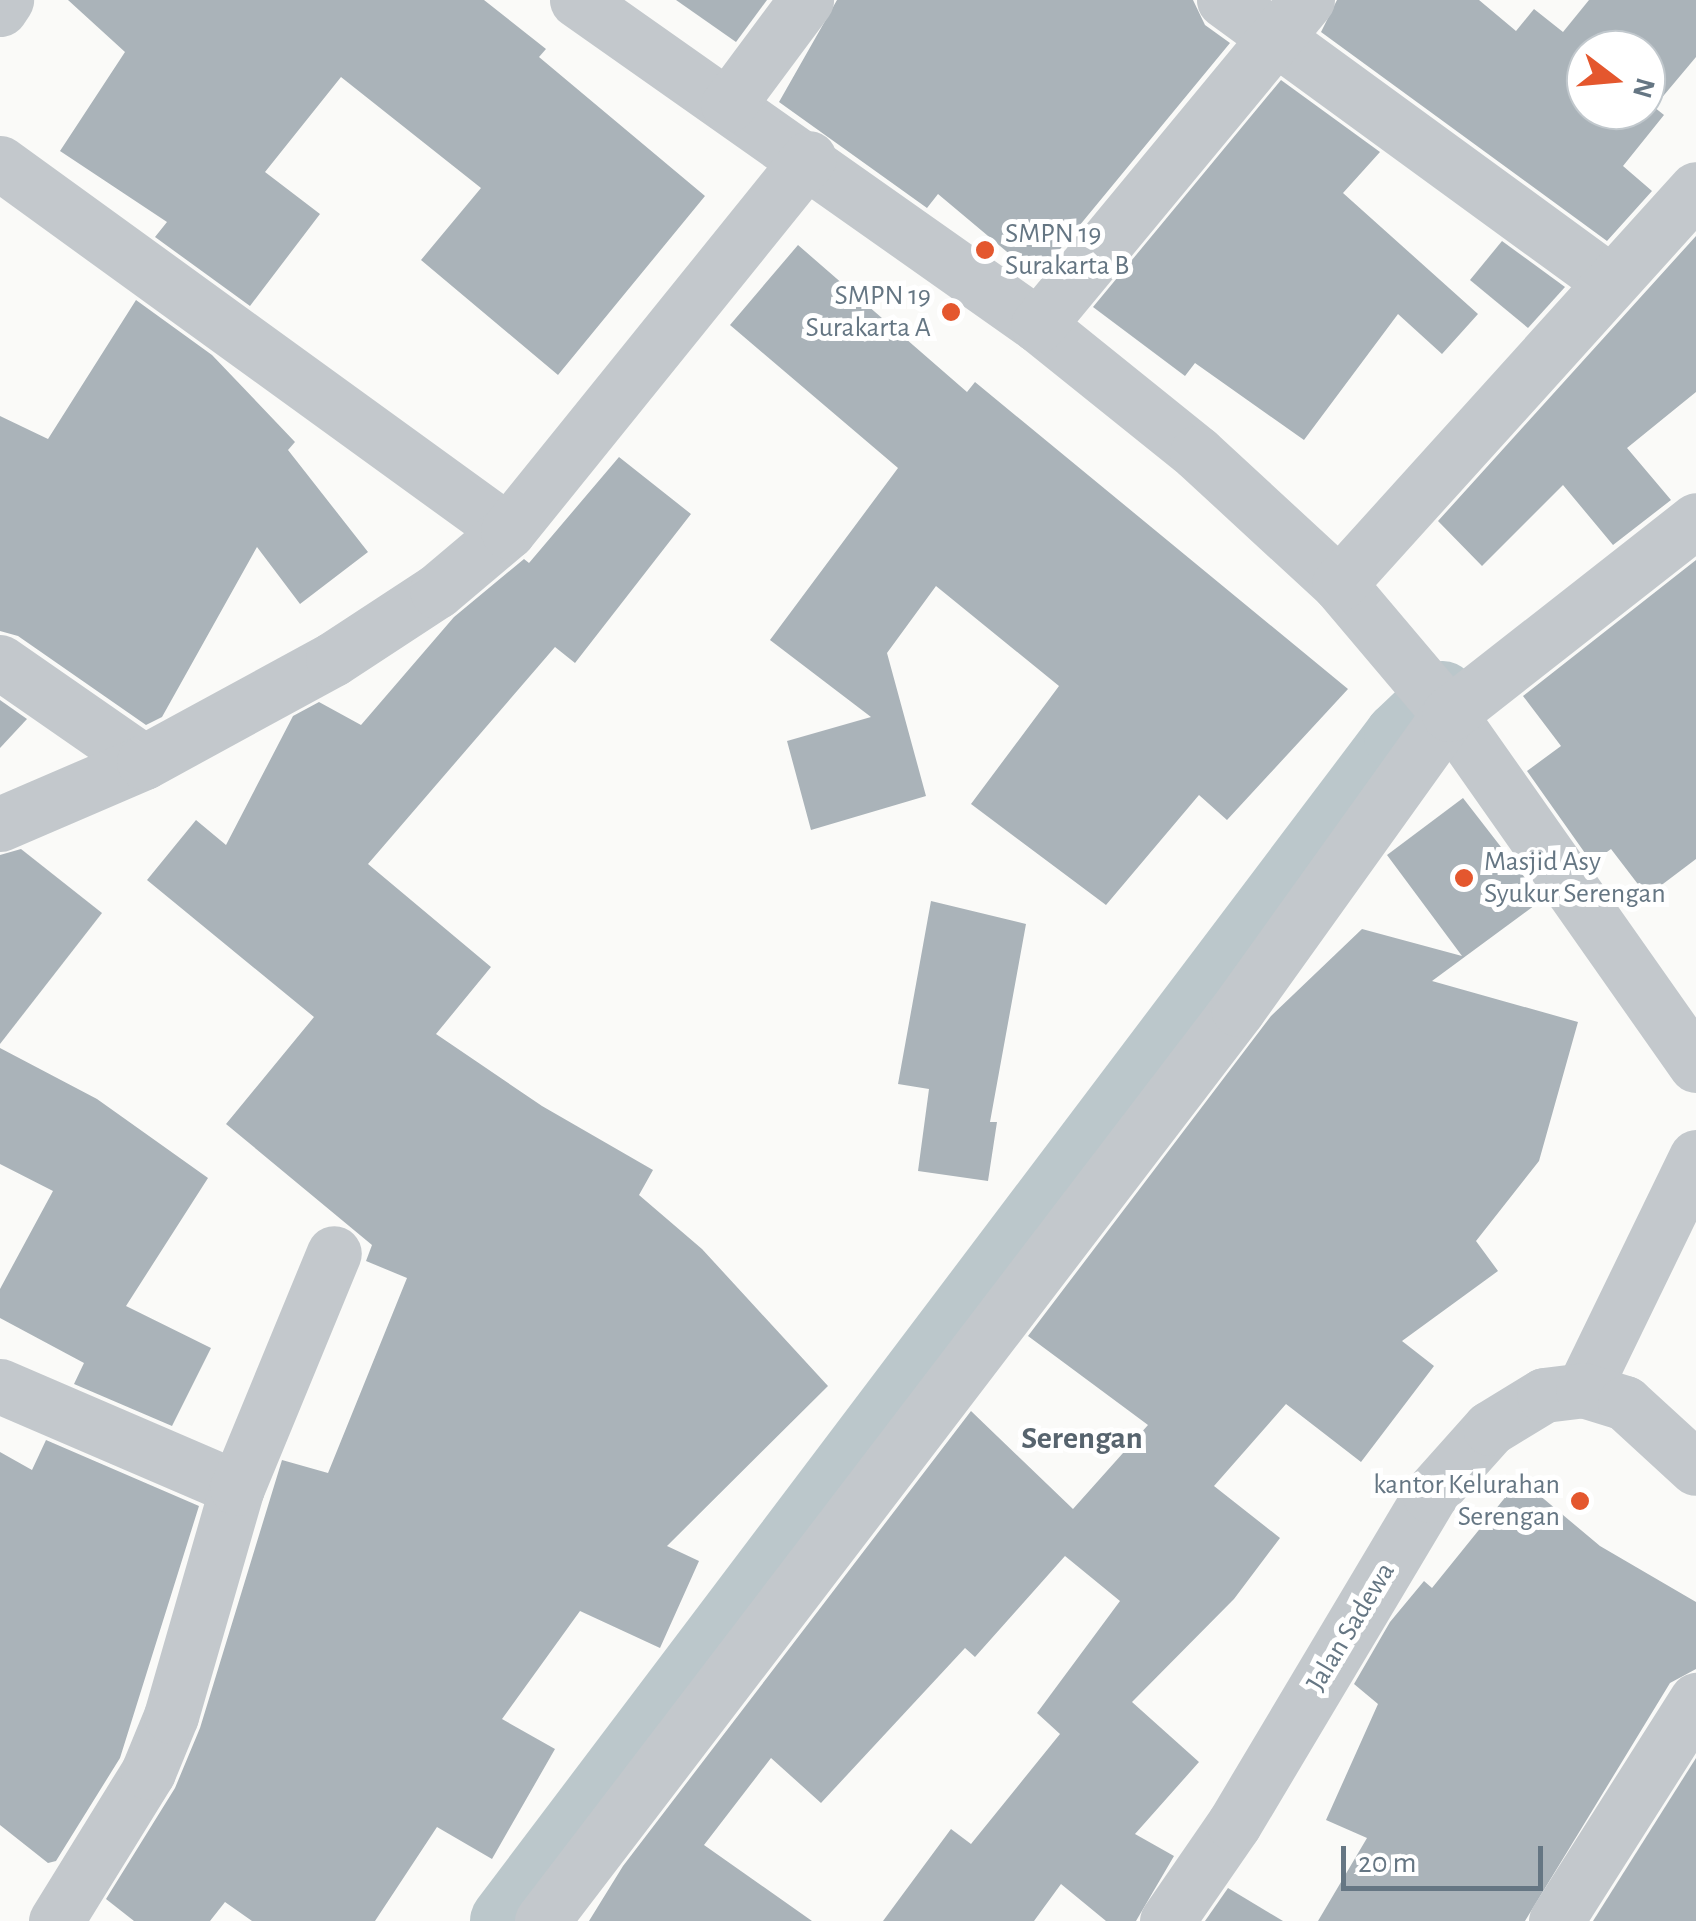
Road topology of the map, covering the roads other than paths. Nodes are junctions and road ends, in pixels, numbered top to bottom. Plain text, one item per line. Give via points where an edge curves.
1 (6, 0) edge
2 (576, 0) edge
3 (806, 0) edge
4 (1224, 0) edge
5 (0, 9) edge
6 (1292, 18) edge
7 (728, 104) junction
8 (810, 158) junction
9 (0, 164) edge
10 (1696, 189) edge
11 (1608, 280) junction
12 (1038, 324) junction
13 (1696, 520) edge
14 (508, 531) junction
15 (1339, 584) junction
16 (0, 662) edge
17 (1447, 712) junction
18 (144, 762) junction
19 (0, 824) edge
20 (1696, 1065) edge
21 (1696, 1156) edge
22 (334, 1252) dead end
23 (0, 1386) edge
24 (1583, 1390) junction
25 (1696, 1468) edge
26 (238, 1488) junction
27 (1696, 1700) edge
28 (56, 1921) edge
29 (542, 1921) edge
30 (1166, 1921) edge
31 (1556, 1921) edge

1 - 5 street
2 - 7 street
3 - 7 street
4 - 6 street
6 - 11 street
6 - 12 street
7 - 8 street
8 - 12 street
8 - 14 street
9 - 14 street
10 - 11 street
11 - 15 street
12 - 15 street via 1197,453
13 - 17 street
14 - 18 street via 437,592 334,659
15 - 17 street
16 - 18 street
17 - 20 street
17 - 29 street via 1238,1009
18 - 19 street
21 - 24 street
22 - 26 street
23 - 26 street
24 - 25 street via 1625,1403
24 - 30 street, Jalan Sadewa via 1544,1395 1490,1428 1430,1496 1234,1824
26 - 28 street via 171,1716 148,1772
27 - 31 street

